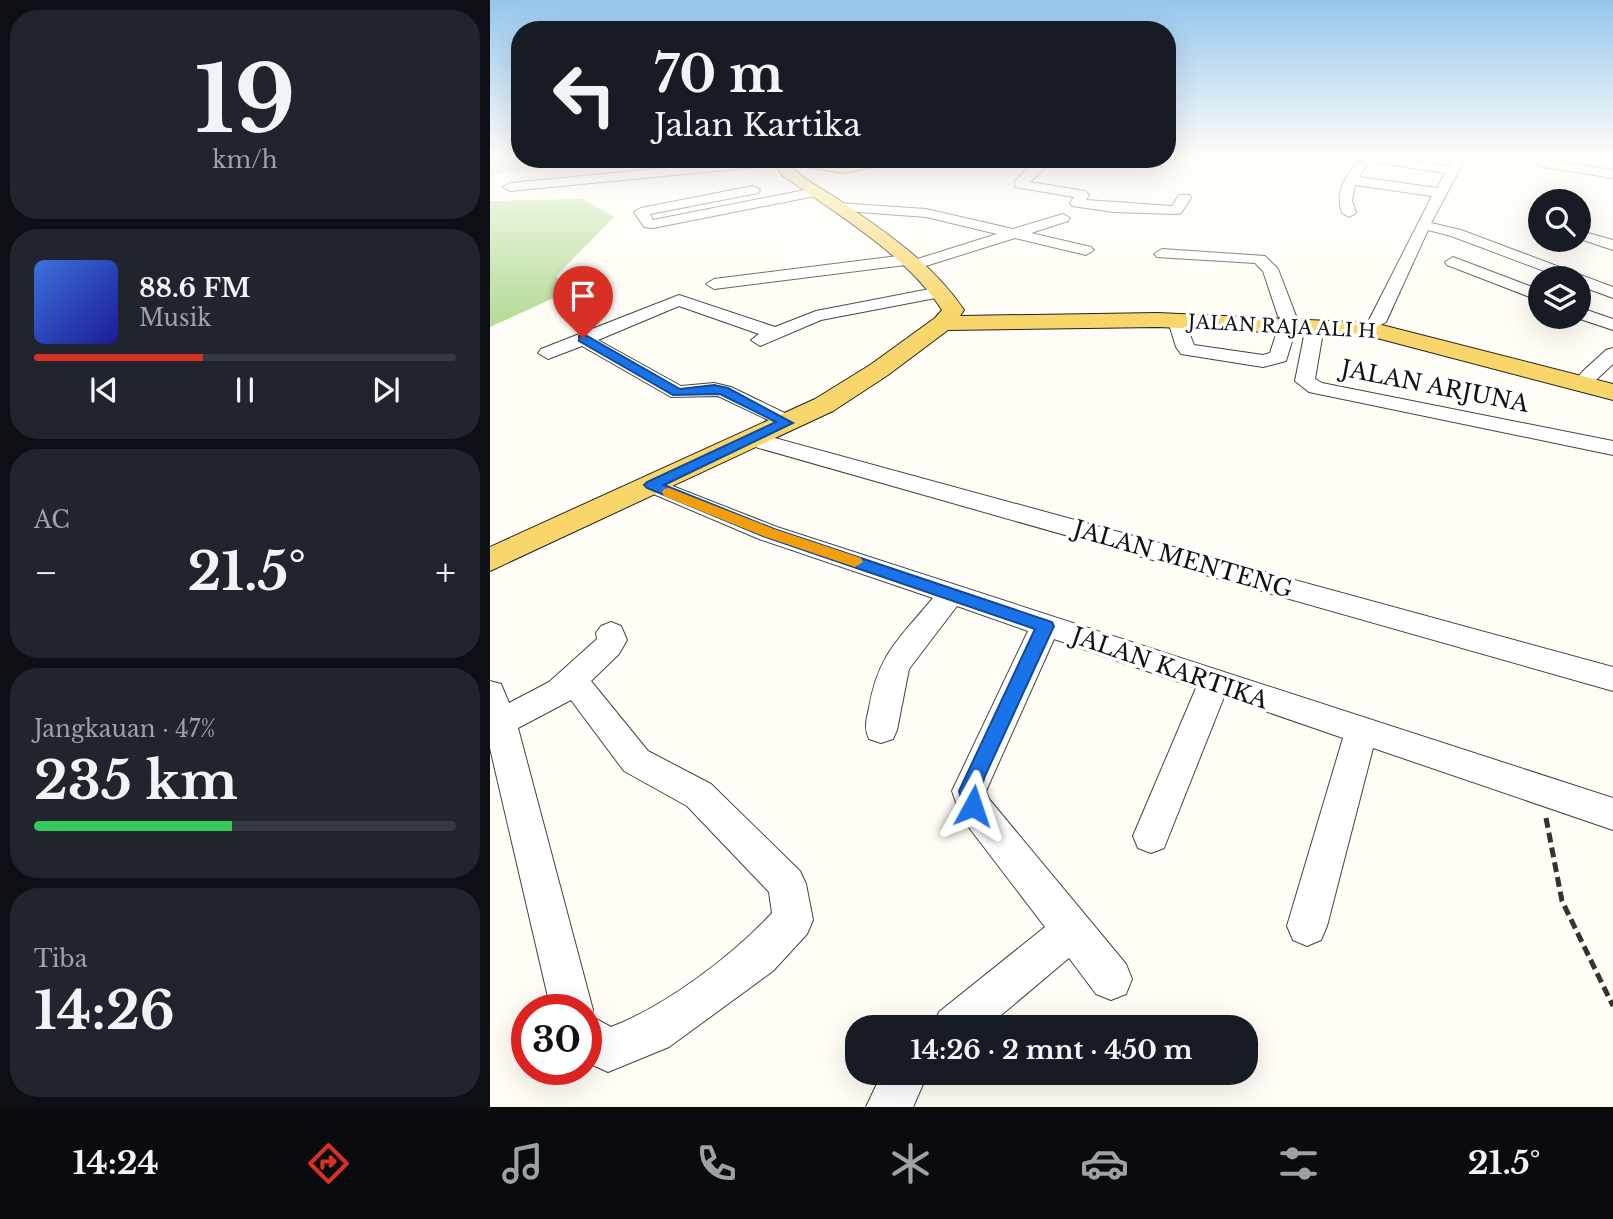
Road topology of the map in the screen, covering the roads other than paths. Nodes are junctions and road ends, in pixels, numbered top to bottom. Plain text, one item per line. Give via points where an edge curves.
1 (653, 210) edge
2 (725, 210) edge
3 (843, 210) edge
4 (895, 210) edge
5 (1348, 210) edge
6 (1432, 210) edge
7 (916, 211) joint
8 (1349, 213) dead end
9 (1063, 218) dead end
10 (1423, 225) junction
11 (1012, 234) junction
12 (1591, 238) edge
13 (1613, 245) edge
14 (1086, 250) dead end
15 (1162, 254) dead end
16 (909, 262) junction
17 (1453, 262) dead end
18 (1544, 266) edge
19 (714, 284) dead end
20 (1591, 284) edge
21 (1528, 291) edge
22 (1613, 293) edge
23 (945, 308) junction
24 (1591, 317) edge
25 (1287, 320) junction
26 (1177, 321) junction
27 (1377, 322) junction
28 (1613, 325) edge
29 (1315, 326) junction
30 (1403, 331) junction
31 (774, 333) junction
32 (583, 338) junction
33 (752, 343) dead end
34 (548, 353) dead end
35 (1613, 354) edge
36 (1589, 376) junction
37 (1613, 382) edge
38 (1613, 393) edge
39 (787, 423) junction
40 (753, 439) junction
41 (1613, 448) edge
42 (652, 485) junction
43 (491, 558) edge
44 (951, 595) junction
45 (1045, 626) junction
46 (611, 633) dead end
47 (1613, 679) edge
48 (573, 680) junction
49 (1214, 683) junction
50 (495, 708) edge
51 (881, 730) dead end
52 (1361, 732) junction
53 (1613, 814) edge
54 (1151, 836) dead end
55 (1307, 926) dead end
56 (1072, 930) junction
57 (1111, 979) dead end
58 (568, 994) edge
59 (969, 1015) edge
60 (602, 1047) edge
61 (900, 1085) edge
62 (889, 1107) edge

1 - 2 street via 641,212 649,224
3 - 16 main road
4 - 7 street
5 - 8 street
6 - 10 street
7 - 11 street
9 - 11 street
10 - 18 street
10 - 27 street
11 - 14 street
11 - 16 street
12 - 13 street
15 - 25 street via 1259,259 1270,269
16 - 19 street
16 - 23 main road
17 - 21 street
20 - 22 street
23 - 25 main road
23 - 26 main road, JALAN RAJA ALI H
23 - 31 street via 834,311
23 - 39 main road via 880,370
24 - 28 street
25 - 26 main road, JALAN RAJA ALI H
25 - 26 street via 1279,357 1263,361 1188,350
25 - 27 main road
25 - 29 main road, JALAN RAJA ALI H
27 - 30 main road
29 - 30 main road, JALAN RAJA ALI H
29 - 41 street, JALAN ARJUNA via 1305,381 1316,388
30 - 36 main road
30 - 38 main road, JALAN RAJA ALI H
31 - 32 street via 684,300
31 - 33 street
32 - 34 street
32 - 39 street via 678,393 714,388
35 - 36 street
36 - 37 main road
39 - 40 main road
40 - 42 main road
40 - 47 street, JALAN MENTENG
42 - 43 main road
42 - 44 street, JALAN KARTIKA via 768,533
44 - 45 street, JALAN KARTIKA
44 - 51 street via 895,665
45 - 49 street, JALAN KARTIKA
45 - 56 street via 969,791 973,806
46 - 48 street via 609,646
48 - 50 street via 546,700
48 - 60 street via 636,761 699,795 787,884 793,920 759,957 654,1032 607,1050
49 - 52 street, JALAN KARTIKA
49 - 54 street
50 - 58 street
52 - 53 street, JALAN KARTIKA
52 - 55 street
56 - 57 street
56 - 59 street
61 - 62 street

